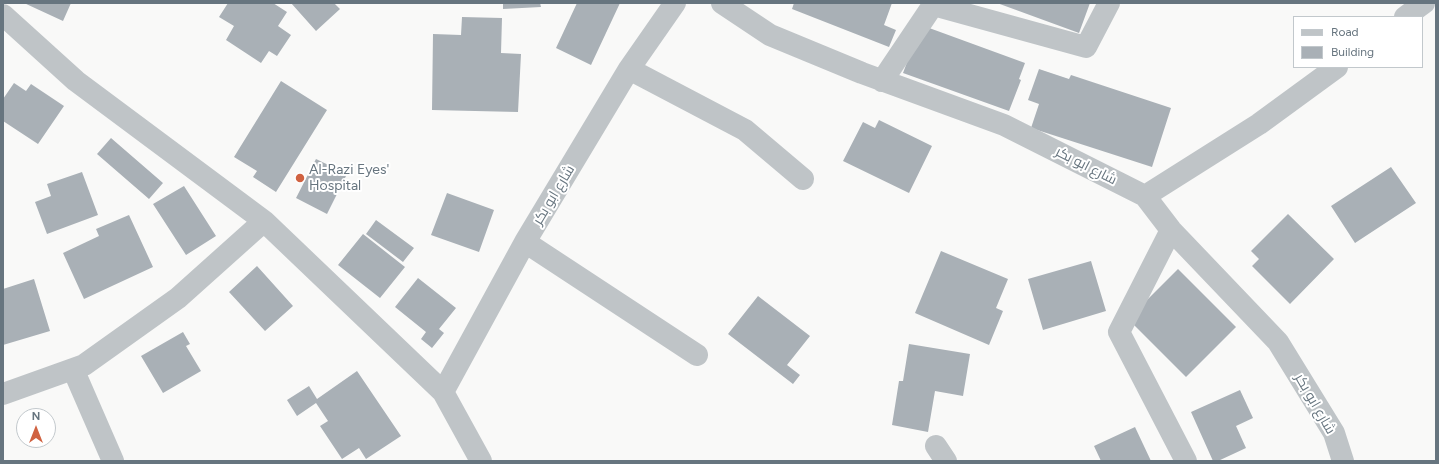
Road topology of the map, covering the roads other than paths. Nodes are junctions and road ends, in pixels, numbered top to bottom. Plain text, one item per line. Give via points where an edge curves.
1 (675, 3) edge
2 (722, 3) edge
3 (1109, 3) edge
4 (1424, 3) edge
5 (3, 15) edge
6 (1406, 16) edge
7 (1335, 68) edge
8 (629, 70) junction
9 (882, 81) junction
10 (804, 179) dead end
11 (1145, 196) junction
12 (264, 221) junction
13 (1171, 230) junction
14 (525, 242) junction
15 (697, 355) dead end
16 (73, 369) junction
17 (443, 392) junction
18 (3, 394) edge
19 (113, 461) edge
20 (481, 461) edge
21 (1186, 461) edge
22 (1343, 461) edge

1 - 8 street, شارع ابو بكر
2 - 9 street, شارع ابو بكر via 770,35
3 - 9 street via 1086,47 933,5
4 - 6 street
5 - 12 street via 76,81
7 - 11 street via 1259,124
8 - 10 street via 745,130
8 - 14 street, شارع ابو بكر
9 - 11 street, شارع ابو بكر via 1004,125
11 - 13 street, شارع ابو بكر
12 - 16 street via 178,298 84,366
12 - 17 street
13 - 21 street via 1119,332
13 - 22 street, شارع ابو بكر via 1278,342 1334,433
14 - 15 street
14 - 17 street, شارع ابو بكر
16 - 18 street
16 - 19 street
17 - 20 street

